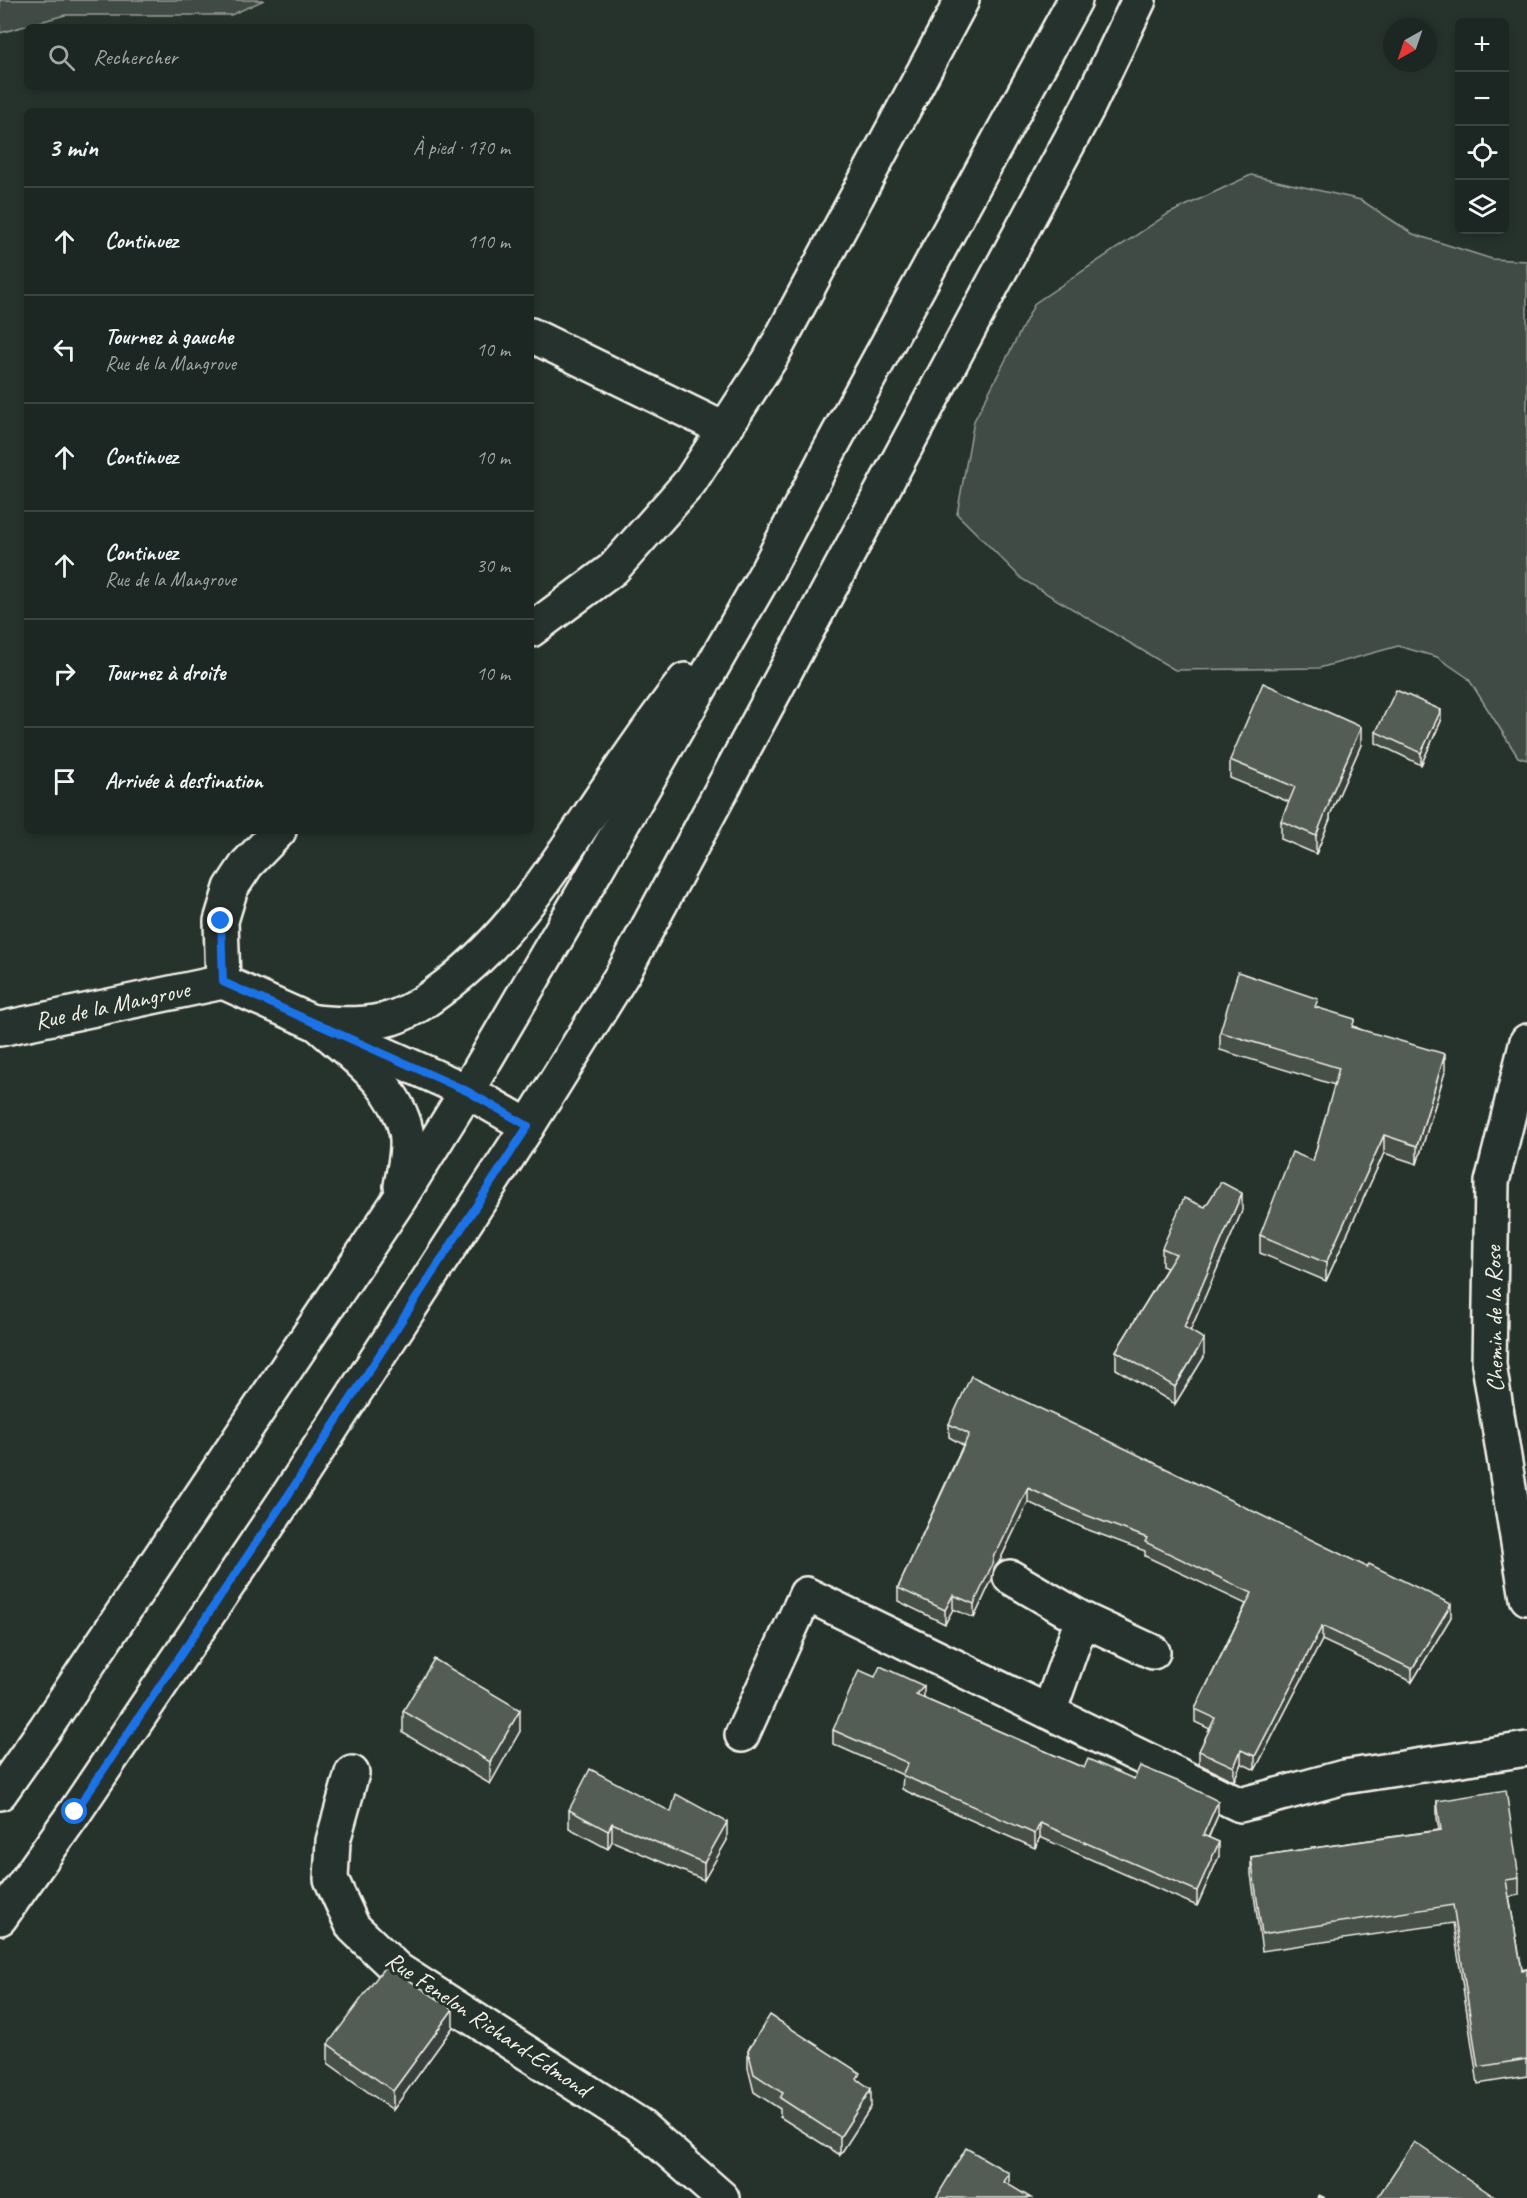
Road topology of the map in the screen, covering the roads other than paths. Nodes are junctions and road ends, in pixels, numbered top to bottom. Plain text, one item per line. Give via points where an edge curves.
1 (962, 0) edge
2 (1075, 0) edge
3 (1139, 0) edge
4 (534, 336) edge
5 (724, 429) junction
6 (767, 571) junction
7 (534, 628) edge
8 (276, 834) edge
9 (223, 982) junction
10 (315, 1022) junction
11 (0, 1029) edge
12 (1527, 1041) edge
13 (467, 1091) junction
14 (528, 1126) junction
15 (399, 1200) junction
16 (1010, 1577) dead end
17 (1527, 1598) edge
18 (1082, 1619) junction
19 (1153, 1652) dead end
20 (1049, 1712) junction
21 (742, 1735) dead end
22 (1527, 1749) edge
23 (352, 1773) dead end
24 (0, 1793) edge
25 (0, 1918) edge
26 (722, 2198) edge

1 - 5 main road via 770,359
2 - 6 main road
3 - 14 main road via 1088,107 625,970
4 - 5 main road
5 - 7 main road via 690,482 613,569
6 - 10 main road via 657,717 514,922 465,971 424,1003 392,1018 358,1025
6 - 13 main road
8 - 9 main road via 247,864 231,888 221,921
9 - 10 main road, Rue de la Mangrove
9 - 11 main road, Rue de la Mangrove
10 - 13 main road, Rue de la Mangrove
10 - 15 main road via 374,1076 401,1114 407,1132
12 - 17 main road, Chemin de la Rose via 1492,1182 1490,1365
13 - 14 main road
13 - 15 main road
14 - 25 main road via 281,1507
15 - 24 main road
16 - 18 main road
18 - 19 main road
18 - 20 main road
20 - 21 main road via 806,1594
20 - 22 main road via 1240,1805 1344,1777
23 - 26 main road, Rue Fenelon Richard-Edmond via 333,1841 331,1879 353,1927 398,1970 638,2124

